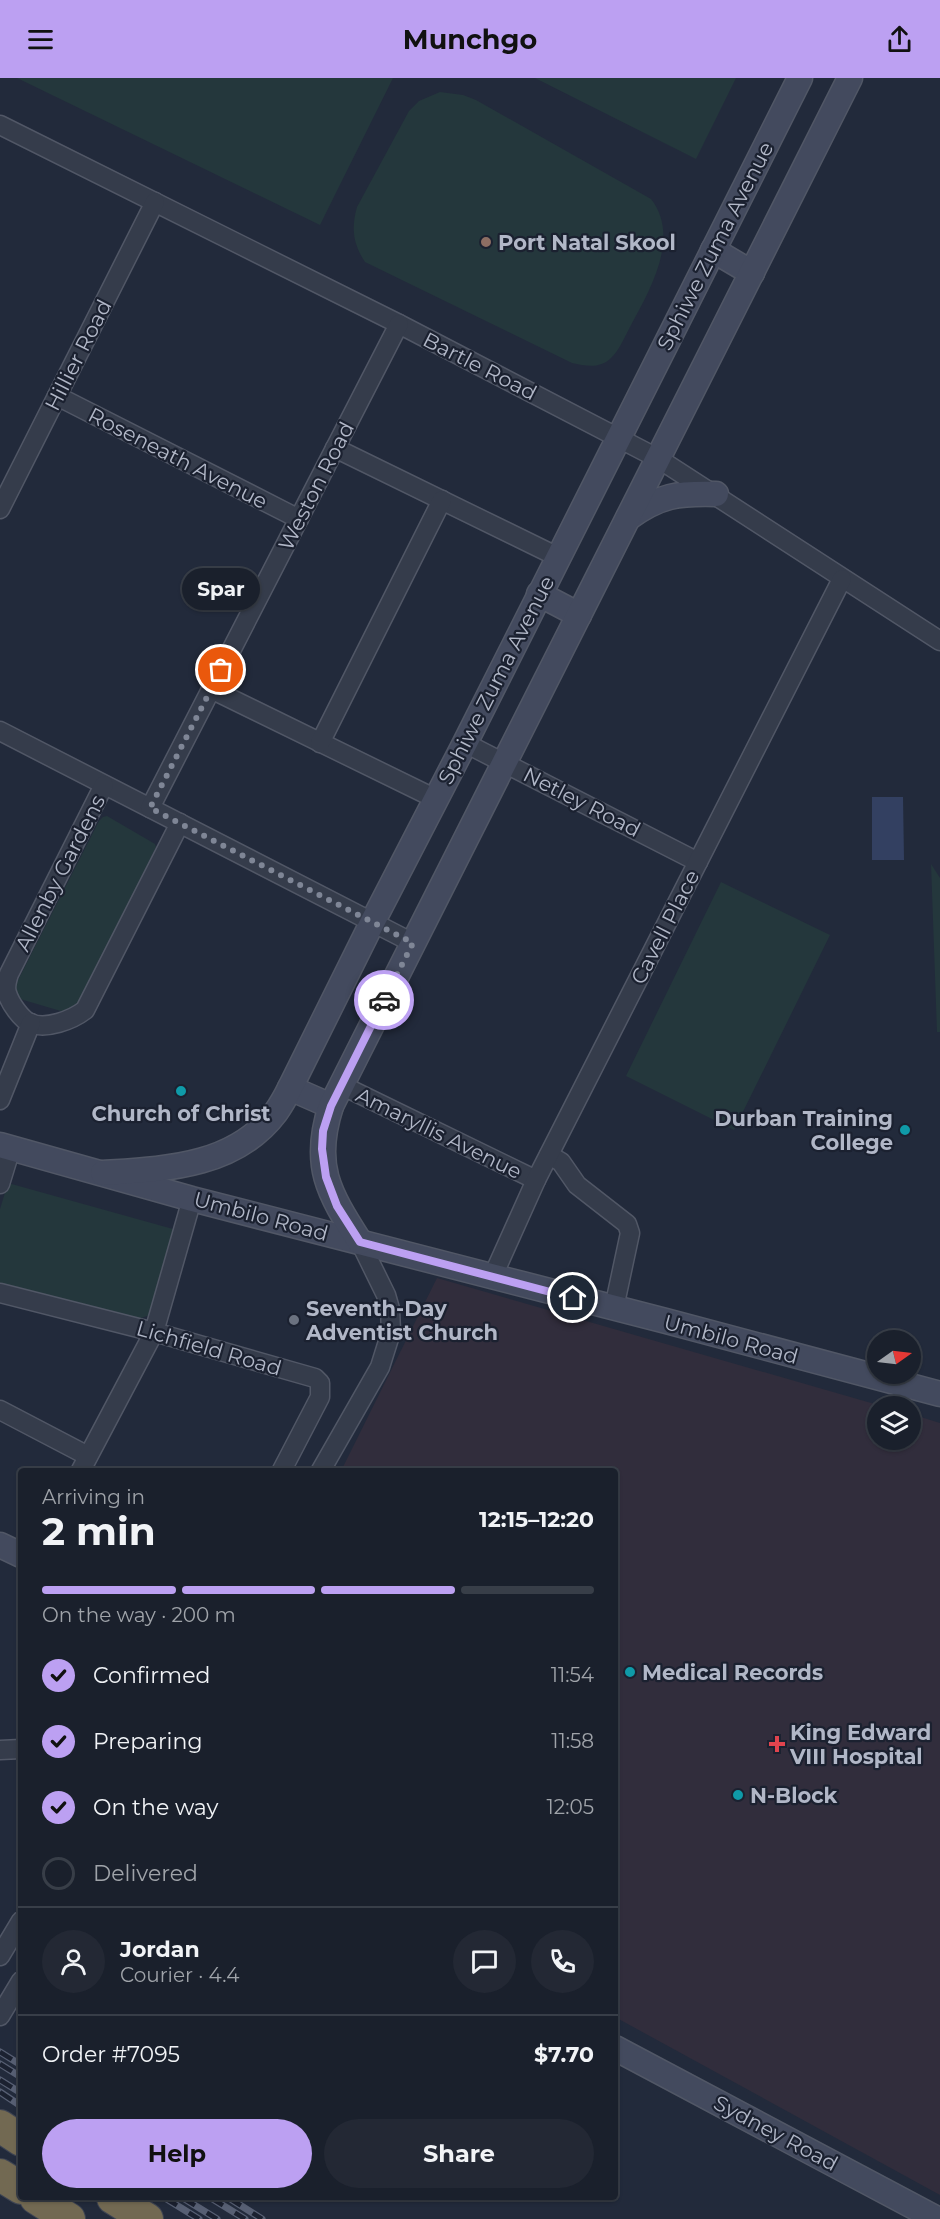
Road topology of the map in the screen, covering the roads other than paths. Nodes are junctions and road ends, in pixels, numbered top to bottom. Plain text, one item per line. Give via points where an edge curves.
1 (800, 78) edge
2 (842, 81) edge
3 (0, 125) edge
4 (155, 202) junction
5 (713, 250) junction
6 (752, 273) junction
7 (399, 324) junction
8 (57, 396) junction
9 (618, 437) junction
10 (335, 448) junction
11 (659, 459) junction
12 (716, 494) junction
13 (442, 500) junction
14 (0, 509) edge
15 (299, 519) junction
16 (627, 519) junction
17 (558, 556) junction
18 (842, 579) junction
19 (539, 594) junction
20 (579, 615) junction
21 (940, 641) edge
22 (211, 689) junction
23 (0, 731) edge
24 (320, 742) junction
25 (465, 743) junction
26 (505, 763) junction
27 (104, 785) junction
28 (436, 799) junction
29 (150, 808) junction
30 (180, 823) junction
31 (698, 862) junction
32 (372, 922) junction
33 (413, 943) junction
34 (31, 1023) junction
35 (290, 1088) junction
36 (336, 1095) junction
37 (0, 1100) edge
38 (5, 1146) edge
39 (549, 1155) junction
40 (103, 1173) junction
41 (536, 1180) junction
42 (0, 1184) edge
43 (192, 1199) junction
44 (360, 1242) junction
45 (492, 1278) junction
46 (0, 1293) edge
47 (614, 1308) junction
48 (154, 1332) junction
49 (940, 1394) edge
50 (0, 1410) edge
51 (84, 1464) edge
52 (283, 1468) edge
53 (322, 1468) edge
54 (0, 1545) edge
55 (18, 1554) edge
56 (18, 1749) edge
57 (0, 1750) edge
58 (18, 1926) edge
59 (0, 1956) edge
60 (18, 1986) edge
61 (0, 2016) edge
62 (618, 2050) edge
63 (0, 2127) edge
64 (18, 2137) edge
65 (0, 2175) edge
66 (18, 2186) edge
67 (39, 2200) edge
68 (116, 2200) edge
69 (69, 2219) edge
70 (147, 2219) edge
71 (937, 2219) edge

1 - 5 street, Sphiwe Zuma Avenue
2 - 6 street
3 - 4 street, Bartle Road
4 - 7 street, Bartle Road
4 - 8 street, Hillier Road
5 - 6 street
5 - 9 street, Sphiwe Zuma Avenue
6 - 11 street
7 - 9 street, Bartle Road
7 - 10 street, Weston Road
8 - 14 street, Hillier Road
8 - 15 street, Roseneath Avenue
9 - 11 street, Bartle Road
9 - 17 street, Sphiwe Zuma Avenue
10 - 13 street
10 - 15 street, Weston Road
11 - 12 street, Bartle Road
11 - 16 street
12 - 16 street via 664,497
12 - 18 street, Bartle Road
13 - 17 street
13 - 24 street
15 - 22 street, Weston Road
16 - 20 street
17 - 19 street, Sphiwe Zuma Avenue
18 - 21 street, Bartle Road
18 - 31 street, Cavell Place
19 - 20 street
19 - 25 street, Sphiwe Zuma Avenue
20 - 26 street
22 - 24 street
22 - 29 street, Weston Road
23 - 27 street
24 - 28 street
25 - 26 street, Netley Road
25 - 28 street, Sphiwe Zuma Avenue
26 - 31 street, Netley Road
26 - 33 street
27 - 29 street
27 - 34 street, Allenby Gardens via 9,974 7,994
28 - 32 street, Sphiwe Zuma Avenue
29 - 30 street
30 - 32 street
30 - 34 street via 85,1010 67,1020
31 - 39 street, Cavell Place
32 - 33 street
32 - 35 street, Sphiwe Zuma Avenue
33 - 36 street
34 - 37 street
35 - 36 street
35 - 40 street, Sphiwe Zuma Avenue via 266,1124 233,1150 166,1169
36 - 41 street, Amaryllis Avenue
36 - 44 street via 323,1131 326,1177 337,1206
38 - 40 street, Umbilo Road
38 - 42 street
39 - 41 street, Cavell Place
39 - 47 street, Amaryllis Avenue via 561,1162 577,1185 629,1228
40 - 43 street, Umbilo Road
41 - 45 street, Cavell Place
43 - 44 street, Umbilo Road
43 - 48 street
44 - 45 street, Umbilo Road
44 - 53 street via 386,1295 391,1332 380,1367
45 - 47 street, Umbilo Road
46 - 48 street, Lichfield Road
47 - 49 street, Umbilo Road
48 - 51 street
48 - 52 street, Lichfield Road via 315,1378 320,1383 320,1397
50 - 51 street
54 - 55 street
56 - 57 street
58 - 59 street
60 - 61 street
62 - 71 street, Sydney Road
63 - 64 highway
65 - 66 highway
67 - 69 highway
68 - 70 highway

